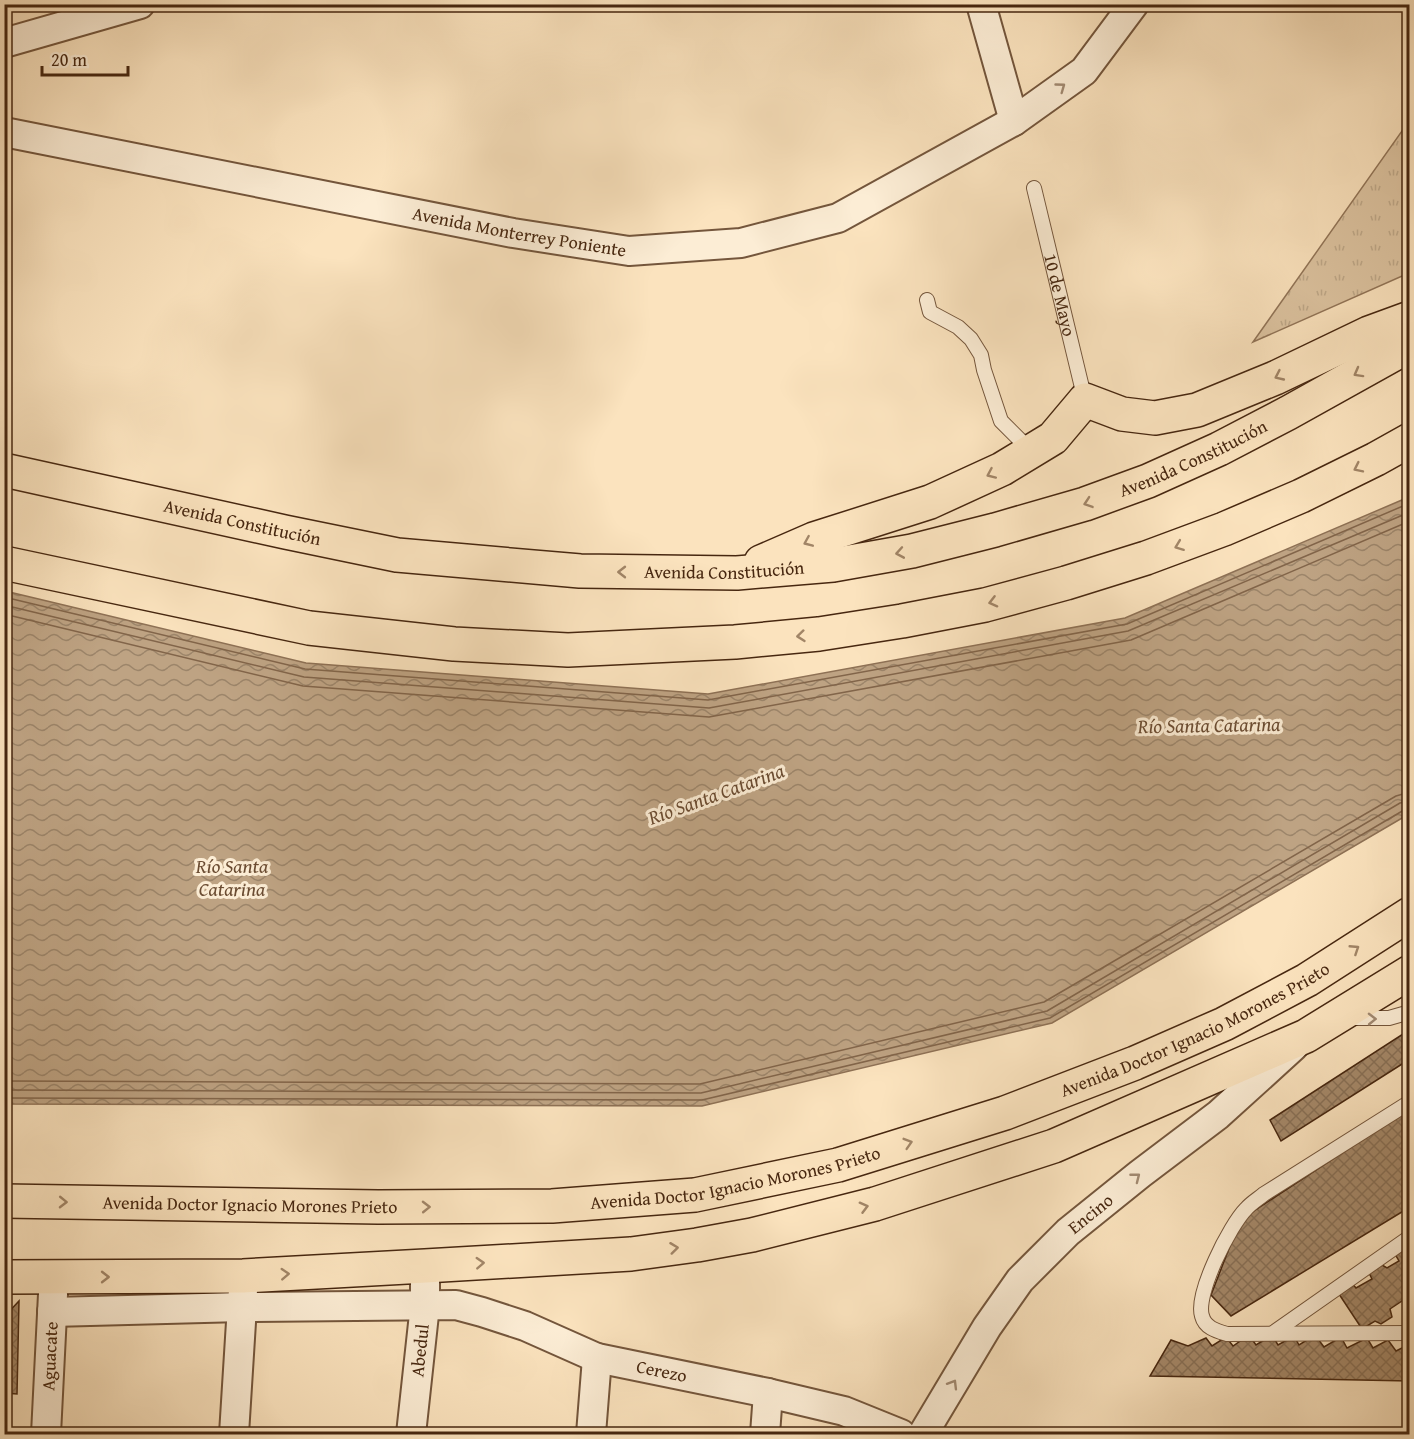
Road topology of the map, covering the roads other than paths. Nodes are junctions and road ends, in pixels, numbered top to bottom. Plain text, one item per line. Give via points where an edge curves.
1 (981, 4) edge
2 (1134, 4) edge
3 (123, 7) edge
4 (4, 43) edge
5 (1014, 121) junction
6 (4, 132) edge
7 (1034, 188) dead end
8 (927, 300) dead end
9 (1410, 318) edge
10 (1410, 345) edge
11 (1084, 400) junction
12 (1410, 440) edge
13 (1031, 451) junction
14 (4, 470) edge
15 (48, 480) junction
16 (4, 488) edge
17 (4, 563) edge
18 (737, 573) junction
19 (1410, 914) edge
20 (1410, 972) edge
21 (1410, 1012) edge
22 (1334, 1017) junction
23 (1306, 1036) junction
24 (1410, 1102) edge
25 (4, 1201) edge
26 (1410, 1237) edge
27 (425, 1266) junction
28 (4, 1277) edge
29 (54, 1277) junction
30 (243, 1292) junction
31 (425, 1305) junction
32 (52, 1312) junction
33 (1410, 1325) edge
34 (1393, 1332) junction
35 (1273, 1333) junction
36 (1410, 1333) edge
37 (597, 1358) junction
38 (768, 1393) junction
39 (46, 1434) edge
40 (234, 1434) edge
41 (411, 1434) edge
42 (591, 1434) edge
43 (765, 1434) edge
44 (901, 1434) edge
45 (923, 1434) edge

1 - 5 street
5 -> 2 street, Avenida Monterrey Poniente via 1084,71
3 - 4 street
5 - 6 street, Avenida Monterrey Poniente via 838,218 741,243 629,251 513,233
7 - 11 lane, 10 de Mayo
8 - 13 lane via 930,312 971,339 981,355 1001,421
9 -> 11 highway via 1197,410 1155,418 1122,414
10 -> 18 highway, Avenida Constitución via 1219,449 1148,482 1084,504 912,551 833,565
11 - 13 highway via 1053,438
12 -> 17 highway via 1301,496 1224,529 1066,583 902,621 735,642 568,650 454,644 309,628
13 -> 18 highway via 930,502 814,539
14 - 15 highway, Avenida Constitución
15 - 16 highway
18 -> 15 highway, Avenida Constitución via 580,572 397,555
25 -> 19 highway, Avenida Doctor Ignacio Morones Prieto via 552,1206 695,1195 838,1165 1005,1113 1135,1063 1224,1024 1306,980
20 - 22 highway
22 -> 21 lane via 1389,1018
22 - 23 highway
27 -> 23 highway via 631,1254 752,1235 812,1221 1054,1146
45 -> 23 street, Encino via 1020,1280 1068,1232 1218,1115
24 - 35 lane via 1264,1194 1246,1208 1224,1241 1205,1288 1202,1316 1210,1328 1227,1334
26 - 35 lane
30 -> 27 highway
27 - 31 street, Abedul
28 - 29 highway
29 -> 30 highway
29 - 32 street, Aguacate
30 - 31 street, Cerezo
30 - 32 street, Cerezo
30 - 40 street
31 - 37 street, Cerezo via 456,1305 482,1312
31 - 41 street, Abedul
32 - 39 street, Aguacate
33 - 34 lane
34 - 35 lane
34 - 36 lane
37 - 38 street, Cerezo
37 - 42 street
38 - 43 street
38 - 44 street, Cerezo via 844,1411

